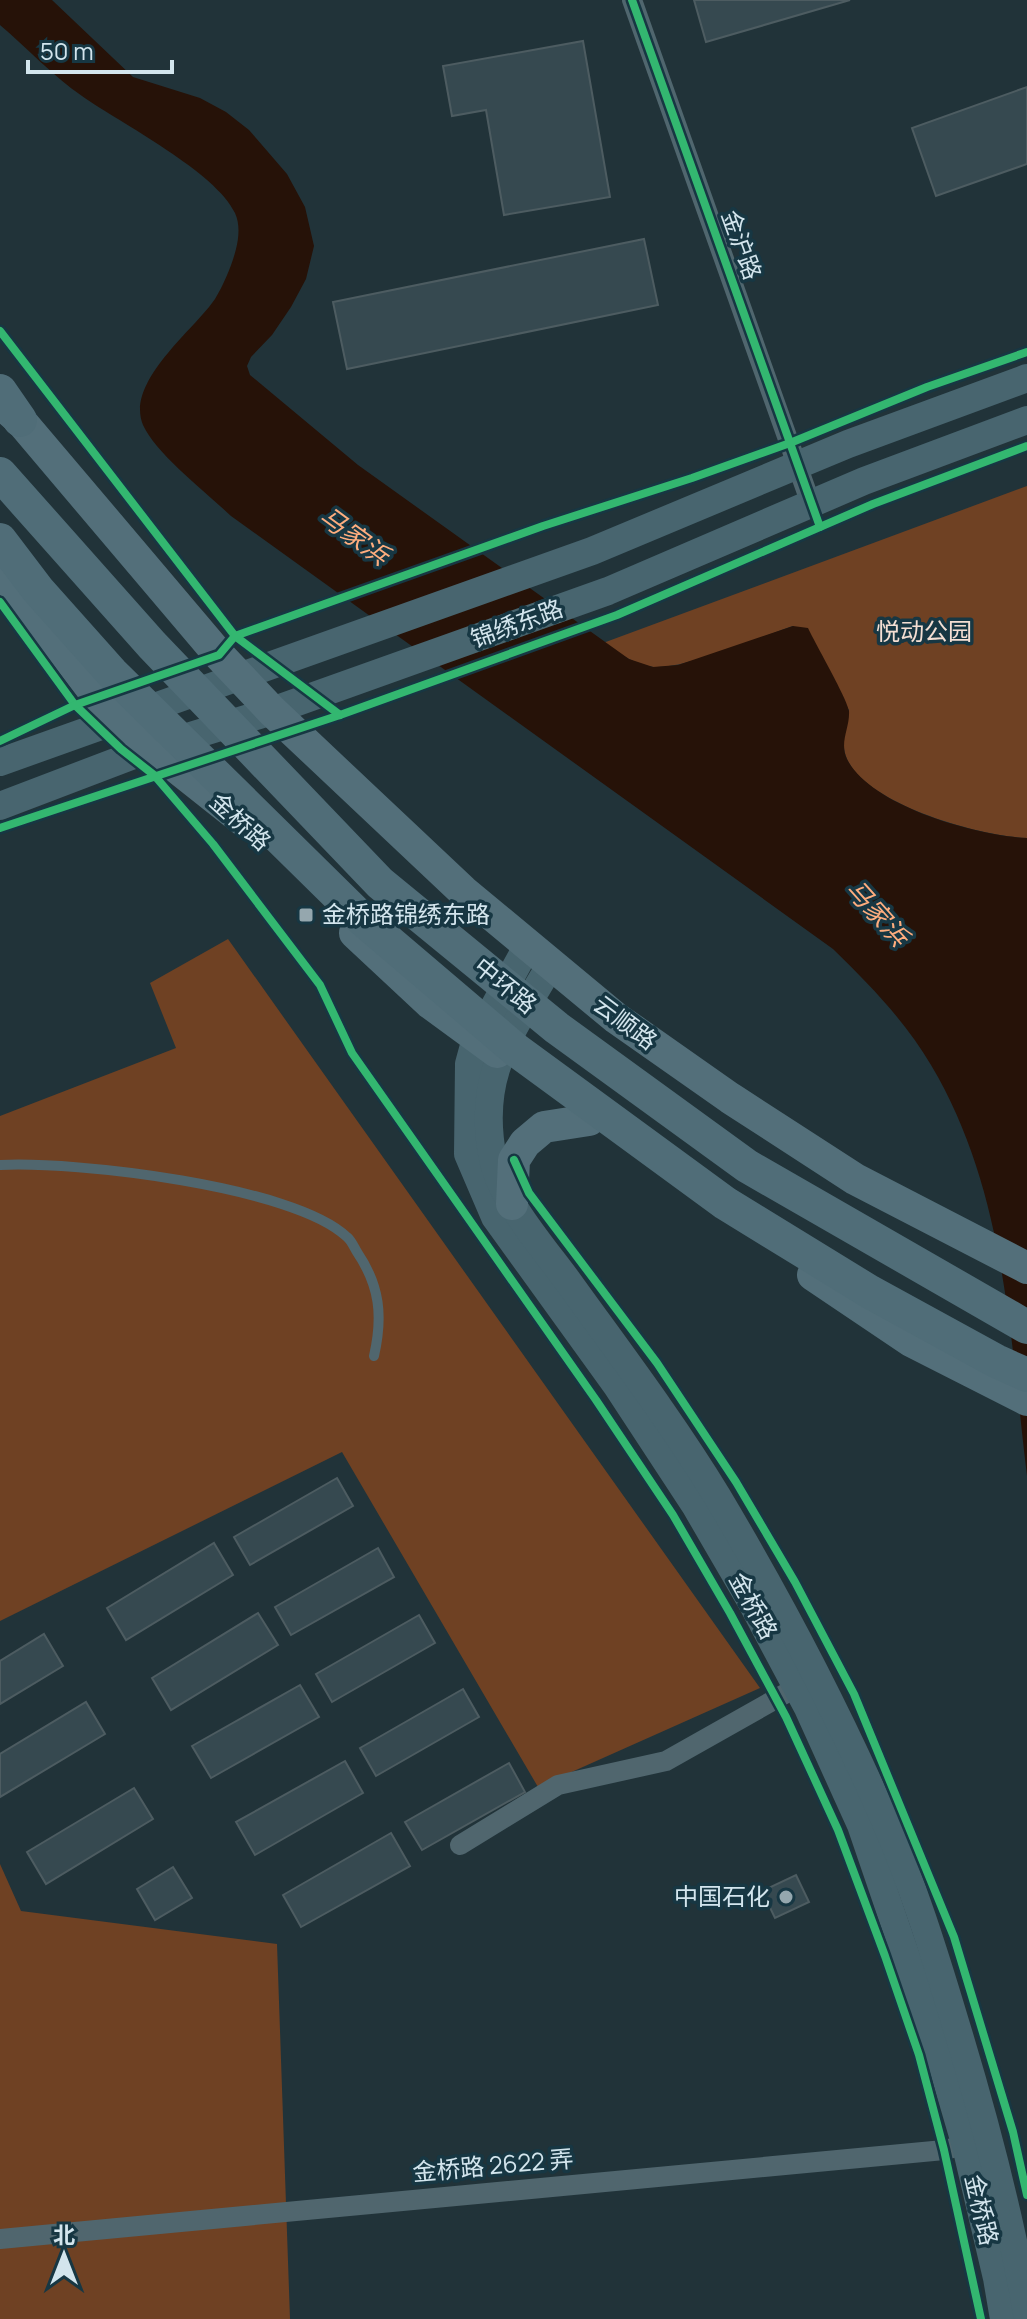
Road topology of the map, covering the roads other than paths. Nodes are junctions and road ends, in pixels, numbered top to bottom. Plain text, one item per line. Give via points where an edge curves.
1 (632, 0) edge
2 (1027, 378) edge
3 (0, 391) edge
4 (10, 411) edge
5 (1027, 420) edge
6 (798, 466) junction
7 (0, 474) edge
8 (811, 504) junction
9 (0, 540) edge
10 (0, 567) edge
11 (242, 678) junction
12 (272, 711) junction
13 (119, 718) junction
14 (152, 748) junction
15 (0, 762) edge
16 (0, 806) edge
17 (540, 954) junction
18 (488, 1046) junction
19 (589, 1120) junction
20 (0, 1165) edge
21 (512, 1204) junction
22 (1027, 1268) edge
23 (1027, 1327) edge
24 (374, 1356) dead end
25 (1027, 1375) edge
26 (1027, 1400) edge
27 (797, 1687) junction
28 (460, 1845) dead end
29 (978, 2143) junction
30 (0, 2239) edge
31 (1027, 2313) edge
32 (1004, 2319) edge

1 - 6 street, 金沪路
2 - 6 main road, 锦绣东路
3 - 4 highway
4 - 11 main road
5 - 8 main road, 锦绣东路
6 - 8 street, 金沪路
6 - 11 main road, 锦绣东路 via 592,551
7 - 23 highway, 中环路, bridge via 152,645 392,893 557,1028 747,1166
8 - 12 main road, 锦绣东路 via 608,591
9 - 25 highway, 中环路, bridge via 112,673 202,762 362,919 516,1050 725,1203 870,1292
10 - 13 main road, 金桥路
11 - 12 main road
11 - 13 main road, 锦绣东路
12 - 14 main road, 锦绣东路
12 - 17 main road, 云顺路 via 463,891
13 - 14 main road, 金桥路
13 - 15 main road, 锦绣东路
14 - 16 main road, 锦绣东路
14 - 18 main road, 金桥路 via 235,812 430,1003
17 - 18 main road, 金桥路
17 - 22 main road, 云顺路 via 616,1018 855,1179
18 - 19 main road
18 - 21 main road, 金桥路 via 494,1163
18 - 27 main road, 金桥路 via 469,1064 468,1154 495,1217 695,1505
19 - 21 main road via 544,1127 525,1143 514,1160
19 - 26 main road via 911,1341
20 - 24 lane via 91,1168 238,1190 308,1213 347,1237 371,1274 378,1303
21 - 29 main road, 金桥路 via 715,1493 831,1700 885,1820 931,1943
27 - 28 street via 666,1761 558,1785
27 - 29 main road, 金桥路 via 861,1825
29 - 30 street, 金桥路 2622 弄
29 - 31 main road, 金桥路
29 - 32 main road, 金桥路

